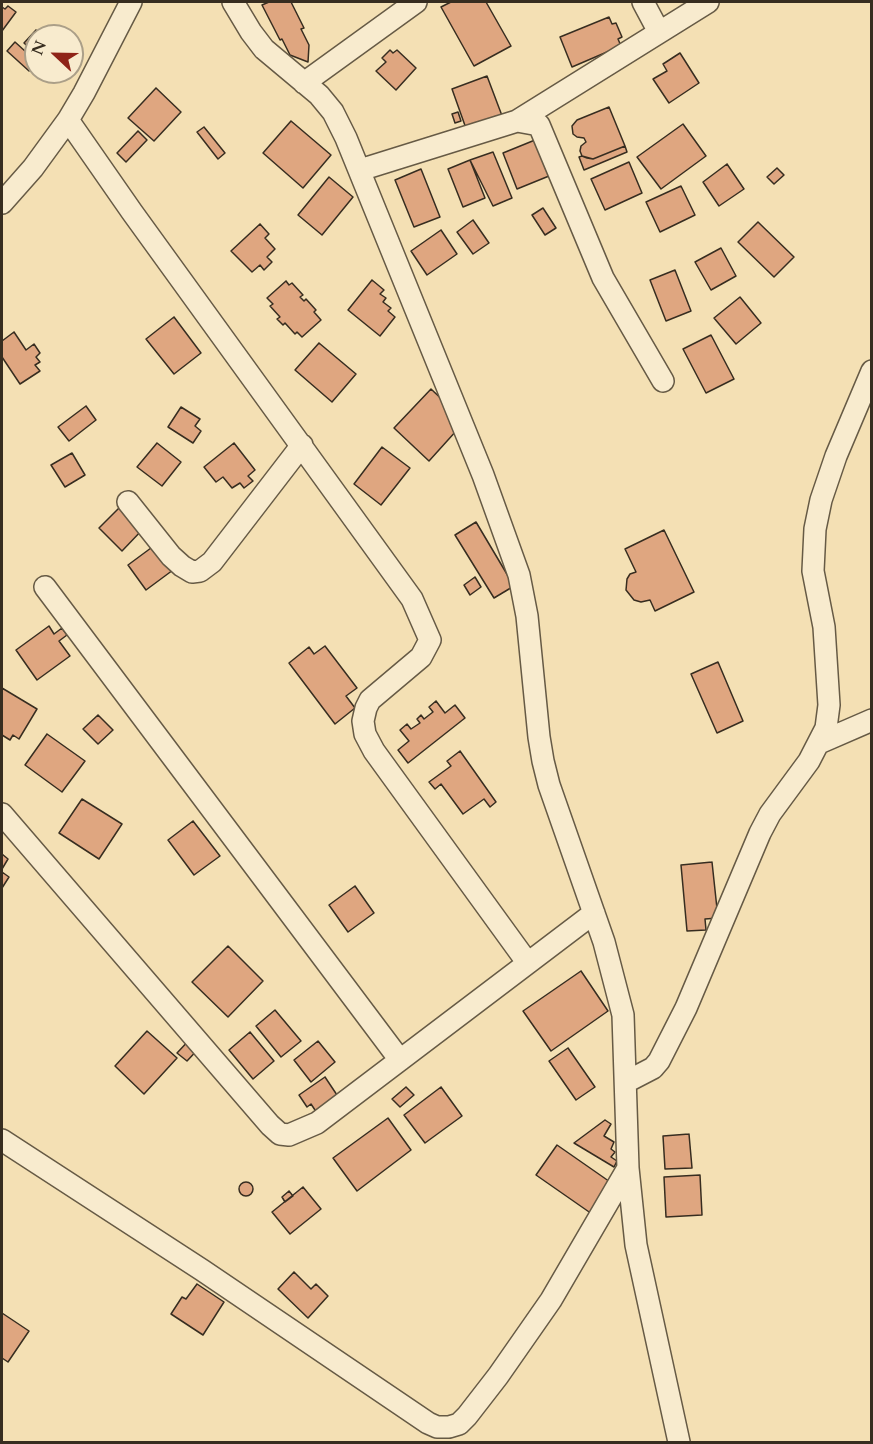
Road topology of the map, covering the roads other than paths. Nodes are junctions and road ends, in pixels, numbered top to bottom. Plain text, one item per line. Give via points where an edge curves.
1 (131, 2) edge
2 (233, 2) edge
3 (416, 2) edge
4 (643, 2) edge
5 (708, 2) edge
6 (659, 32) junction
7 (304, 83) junction
8 (68, 120) junction
9 (517, 121) junction
10 (360, 170) junction
11 (2, 203) edge
12 (872, 371) edge
13 (663, 381) dead end
14 (302, 445) junction
15 (128, 502) dead end
16 (45, 588) dead end
17 (872, 720) edge
18 (819, 743) junction
19 (2, 814) edge
20 (594, 913) junction
21 (527, 962) junction
22 (400, 1060) junction
23 (626, 1082) junction
24 (2, 1140) edge
25 (628, 1168) junction
26 (679, 1443) edge

1 - 8 street
2 - 7 street via 264,50
3 - 7 street
4 - 6 street
5 - 6 street
6 - 9 street
7 - 10 street via 333,112
8 - 11 street
8 - 14 street
9 - 10 street
9 - 13 street via 539,125 603,278
10 - 20 street via 483,475 519,575 543,761
12 - 18 street via 836,456 815,529 813,571 824,627 829,705
14 - 15 street via 212,562 200,571 187,570 176,561
14 - 21 street via 412,599 430,640 421,657 370,700 363,721 365,734
16 - 22 street
17 - 18 street
18 - 23 street via 760,833 660,1061
19 - 22 street via 280,1134 290,1135 317,1123
20 - 21 street
20 - 23 street via 623,1015
21 - 22 street
23 - 25 street
24 - 25 street via 437,1427 459,1424 468,1416 551,1300
25 - 26 street via 636,1245

